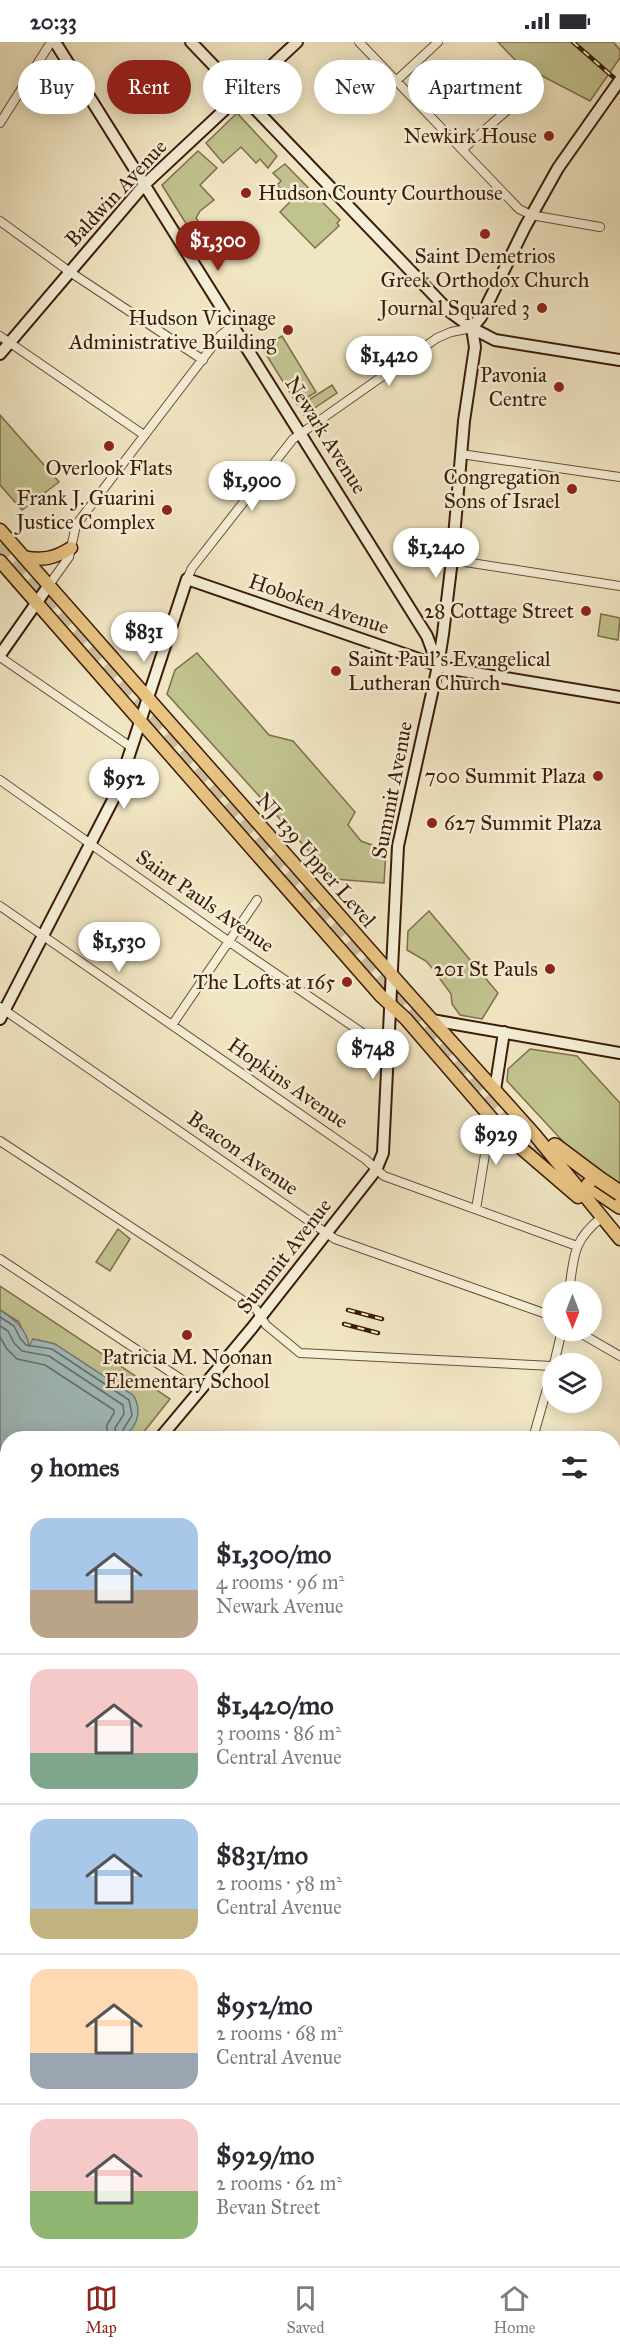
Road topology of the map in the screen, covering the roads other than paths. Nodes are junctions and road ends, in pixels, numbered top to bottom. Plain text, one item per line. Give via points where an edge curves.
1 (53, 42) edge
2 (191, 42) edge
3 (297, 42) edge
4 (359, 42) edge
5 (438, 42) edge
6 (208, 60) edge
7 (278, 60) edge
8 (376, 60) edge
9 (620, 80) edge
10 (396, 81) joint
11 (221, 114) edge
12 (259, 114) edge
13 (503, 114) edge
14 (0, 123) edge
15 (463, 149) junction
16 (144, 185) junction
17 (531, 215) junction
18 (0, 221) edge
19 (600, 227) dead end
20 (70, 272) junction
21 (234, 325) junction
22 (472, 328) junction
23 (0, 336) edge
24 (10, 343) junction
25 (0, 354) edge
26 (203, 360) junction
27 (620, 360) edge
28 (301, 432) junction
29 (144, 435) junction
30 (461, 454) junction
31 (620, 477) edge
32 (0, 530) edge
33 (71, 548) junction
34 (24, 557) junction
35 (453, 560) junction
36 (0, 561) edge
37 (187, 579) junction
38 (49, 585) junction
39 (620, 586) edge
40 (37, 603) junction
41 (0, 656) edge
42 (438, 666) junction
43 (148, 697) junction
44 (620, 697) edge
45 (140, 722) junction
46 (132, 747) junction
47 (0, 780) edge
48 (90, 844) junction
49 (257, 900) dead end
50 (0, 906) edge
51 (43, 936) junction
52 (228, 941) junction
53 (392, 973) junction
54 (391, 1006) junction
55 (2, 1012) edge
56 (432, 1020) junction
57 (172, 1025) junction
58 (504, 1032) junction
59 (389, 1052) junction
60 (620, 1053) edge
61 (495, 1090) junction
62 (490, 1118) junction
63 (0, 1141) edge
64 (555, 1146) dead end
65 (376, 1170) junction
66 (594, 1182) junction
67 (620, 1193) edge
68 (620, 1206) edge
69 (476, 1209) junction
70 (601, 1218) junction
71 (327, 1233) junction
72 (620, 1239) edge
73 (577, 1246) junction
74 (0, 1259) edge
75 (571, 1281) edge
76 (542, 1312) edge
77 (261, 1316) junction
78 (594, 1341) edge
79 (620, 1356) edge
80 (542, 1364) edge
81 (200, 1391) junction
82 (542, 1406) edge
83 (166, 1431) edge
84 (535, 1431) edge

1 - 14 street
1 - 16 main road, Newark Avenue
2 - 6 main road
3 - 7 main road, Baldwin Avenue
4 - 8 street
5 - 10 street
9 - 17 main road, bridge via 558,168
10 - 15 street
11 - 16 main road, Baldwin Avenue
12 - 22 main road via 449,311
13 - 15 street
15 - 17 street via 519,209
16 - 20 main road, Baldwin Avenue
16 - 21 main road, Newark Avenue
17 - 19 street
17 - 22 main road
18 - 20 street
20 - 24 main road, Baldwin Avenue
20 - 26 street
21 - 26 street via 221,334
21 - 28 main road, Newark Avenue
22 - 27 main road via 495,340
22 - 28 street via 436,338
22 - 30 main road, Summit Avenue via 475,347
23 - 24 street
24 - 25 main road, Baldwin Avenue
24 - 29 street
26 - 29 street
28 - 37 street
28 - 42 main road, Newark Avenue via 427,636
29 - 33 street via 76,525
30 - 31 street
30 - 35 main road, Summit Avenue
32 - 34 main road, NJ 139 Upper Level
33 - 34 main road via 45,560
33 - 38 street via 68,560
34 - 38 main road, NJ 139 Upper Level
35 - 39 street
35 - 42 main road, Summit Avenue
36 - 40 main road
37 - 42 main road, Hoboken Avenue
37 - 43 main road
38 - 40 main road
38 - 43 main road, NJ 139 Upper Level
40 - 41 main road
40 - 45 main road, NJ 139 Upper Level
41 - 46 street
42 - 44 main road
42 - 53 main road, Summit Avenue via 398,846
43 - 45 main road
43 - 53 main road, NJ 139 Upper Level
45 - 46 main road
45 - 54 main road, NJ 139 Upper Level
46 - 48 main road via 117,792
47 - 48 street, Saint Pauls Avenue
48 - 51 main road
48 - 52 street, Saint Pauls Avenue
49 - 52 street
50 - 51 street, Hopkins Avenue
51 - 55 main road
51 - 57 street, Hopkins Avenue
52 - 57 street
52 - 59 street, Saint Pauls Avenue
53 - 54 main road, Summit Avenue
53 - 56 main road, NJ 139 Upper Level
54 - 59 main road, Summit Avenue
54 - 62 main road, NJ 139 Upper Level
55 - 71 street, Beacon Avenue
56 - 58 main road
56 - 61 main road, NJ 139 Upper Level
57 - 65 street, Hopkins Avenue
58 - 60 main road
58 - 61 main road
59 - 65 main road, Summit Avenue via 385,1143
61 - 70 main road, NJ 139 Upper Level
62 - 69 street
62 - 70 main road, NJ 139 Upper Level
63 - 77 street
64 - 66 highway
65 - 69 street, Hopkins Avenue
65 - 71 main road, Summit Avenue
66 - 67 highway, bridge
66 - 68 highway
69 - 73 street, Hopkins Avenue
70 - 72 main road, NJ 139 Upper Level
70 - 73 street via 584,1232
71 - 76 street, Beacon Avenue via 334,1239
71 - 77 main road, Summit Avenue
73 - 75 street
74 - 81 street
77 - 80 street via 266,1325 300,1353
77 - 81 main road, Summit Avenue
78 - 79 street
81 - 83 main road, Summit Avenue
82 - 84 street

